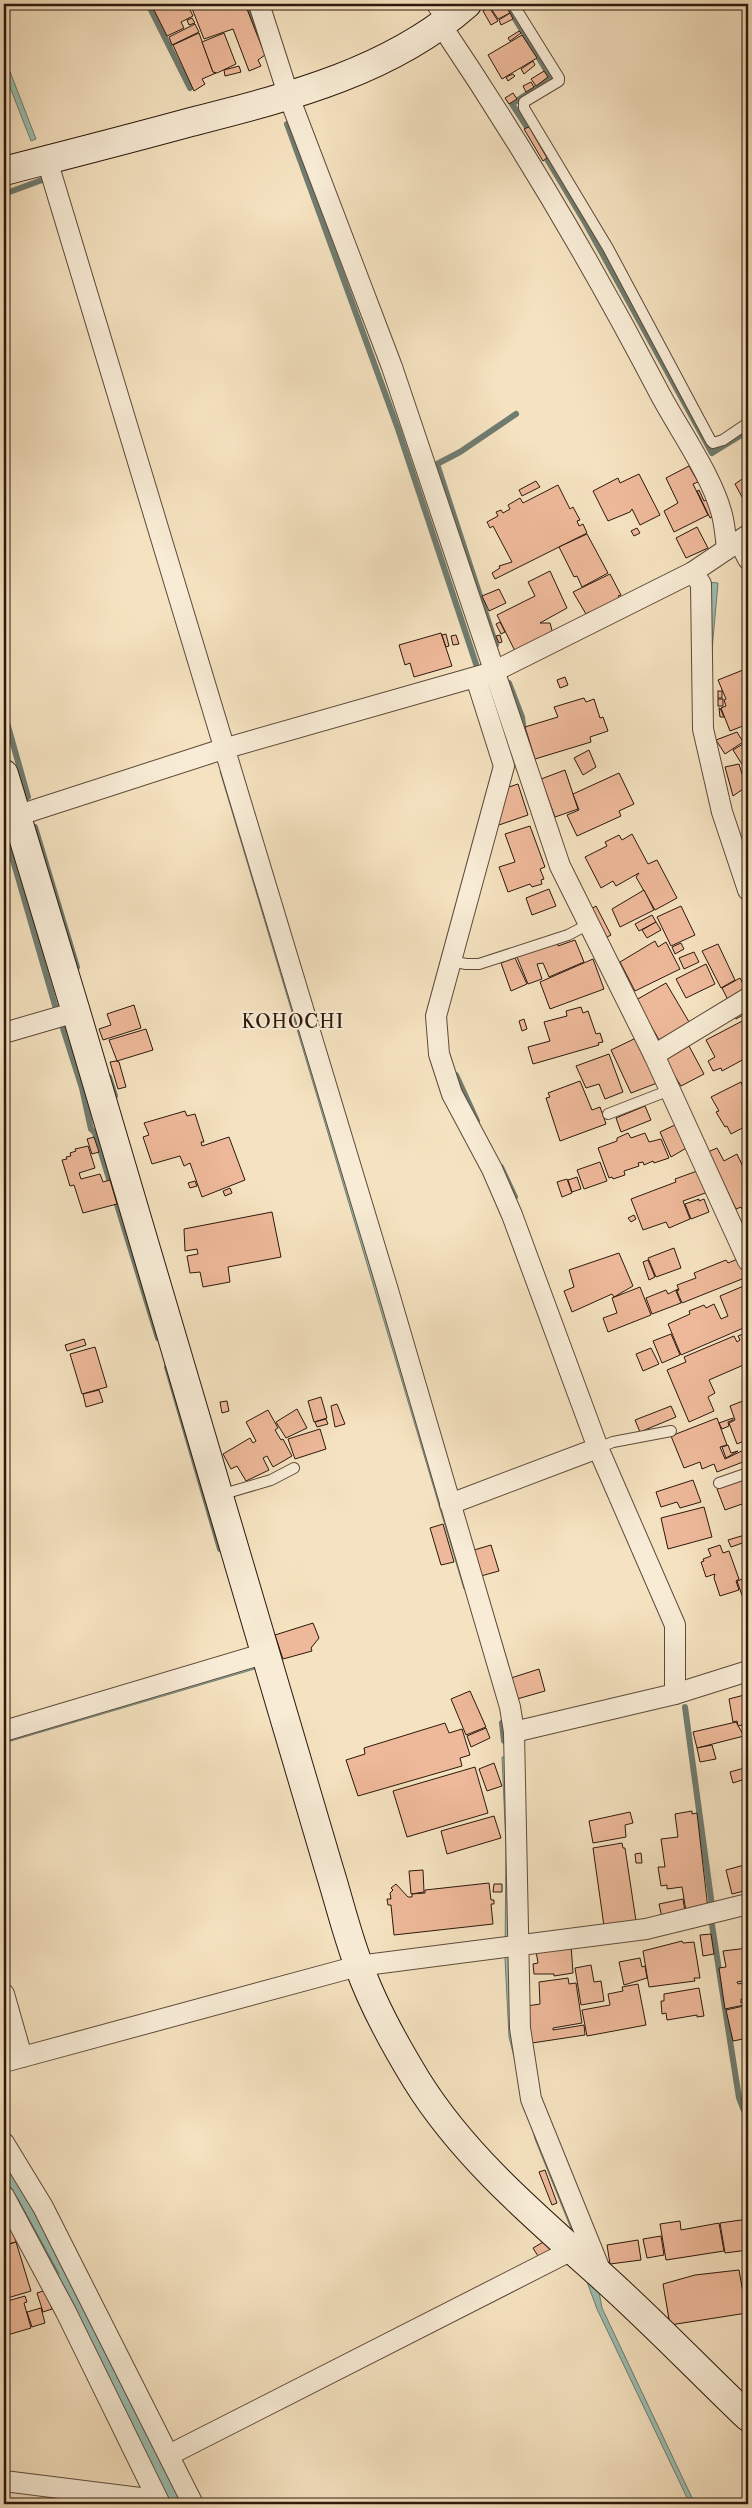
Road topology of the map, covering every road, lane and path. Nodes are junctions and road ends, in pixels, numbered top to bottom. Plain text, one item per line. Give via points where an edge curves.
1 (259, 4) edge
2 (467, 4) edge
3 (513, 4) edge
4 (439, 18) edge
5 (289, 97) junction
6 (47, 160) junction
7 (4, 171) edge
8 (748, 424) edge
9 (738, 542) edge
10 (748, 559) edge
11 (693, 572) junction
12 (485, 675) junction
13 (224, 749) junction
14 (4, 774) edge
15 (16, 816) junction
16 (748, 890) edge
17 (589, 924) junction
18 (451, 961) junction
19 (748, 998) edge
20 (76, 1012) junction
21 (4, 1033) edge
22 (654, 1055) junction
23 (670, 1090) junction
24 (608, 1114) dead end
25 (748, 1261) edge
26 (671, 1431) dead end
27 (598, 1448) junction
28 (294, 1468) dead end
29 (748, 1473) edge
30 (719, 1483) dead end
31 (220, 1495) junction
32 (450, 1504) junction
33 (266, 1653) junction
34 (748, 1671) edge
35 (675, 1694) junction
36 (4, 1731) edge
37 (514, 1732) junction
38 (748, 1904) edge
39 (516, 1945) junction
40 (358, 1966) junction
41 (4, 1994) edge
42 (13, 2060) edge
43 (4, 2143) edge
44 (4, 2196) edge
45 (586, 2262) junction
46 (748, 2417) edge
47 (169, 2455) junction
48 (4, 2480) edge
49 (158, 2501) edge
50 (193, 2504) edge

1 - 5 street
2 - 4 street
3 - 8 lane via 559,78 524,102 524,108 608,248 711,441 723,440
4 - 5 street via 406,49
4 - 9 street via 578,242 707,478 723,518
5 - 6 street
5 - 12 street via 392,367
6 - 7 street
6 - 13 street
9 - 10 street
9 - 11 street
11 - 12 street
11 - 16 street via 701,584 702,729 722,812
12 - 13 street
12 - 17 street via 560,866
12 - 18 street via 504,766
13 - 15 street
13 - 32 street
14 - 15 street
15 - 20 street
17 - 18 lane via 568,935 479,964
17 - 22 street
18 - 27 street via 436,1016 439,1054 452,1094 492,1169 512,1215
19 - 22 street
20 - 21 street
20 - 31 street
22 - 23 street
23 - 24 lane
23 - 25 street
26 - 27 lane
27 - 32 street
27 - 35 street via 675,1625
28 - 31 lane via 271,1480
29 - 30 lane
31 - 33 street
32 - 37 street via 510,1707
33 - 36 street
33 - 40 street
34 - 35 street
35 - 37 street
37 - 39 street
38 - 39 street via 646,1929
39 - 40 street
39 - 45 street via 520,2028 532,2099
40 - 42 street
40 - 45 street via 389,2031 447,2124 512,2194
41 - 42 street
43 - 47 street via 43,2207
44 - 49 street via 53,2286
45 - 46 street
45 - 47 street
47 - 50 street
48 - 49 street

